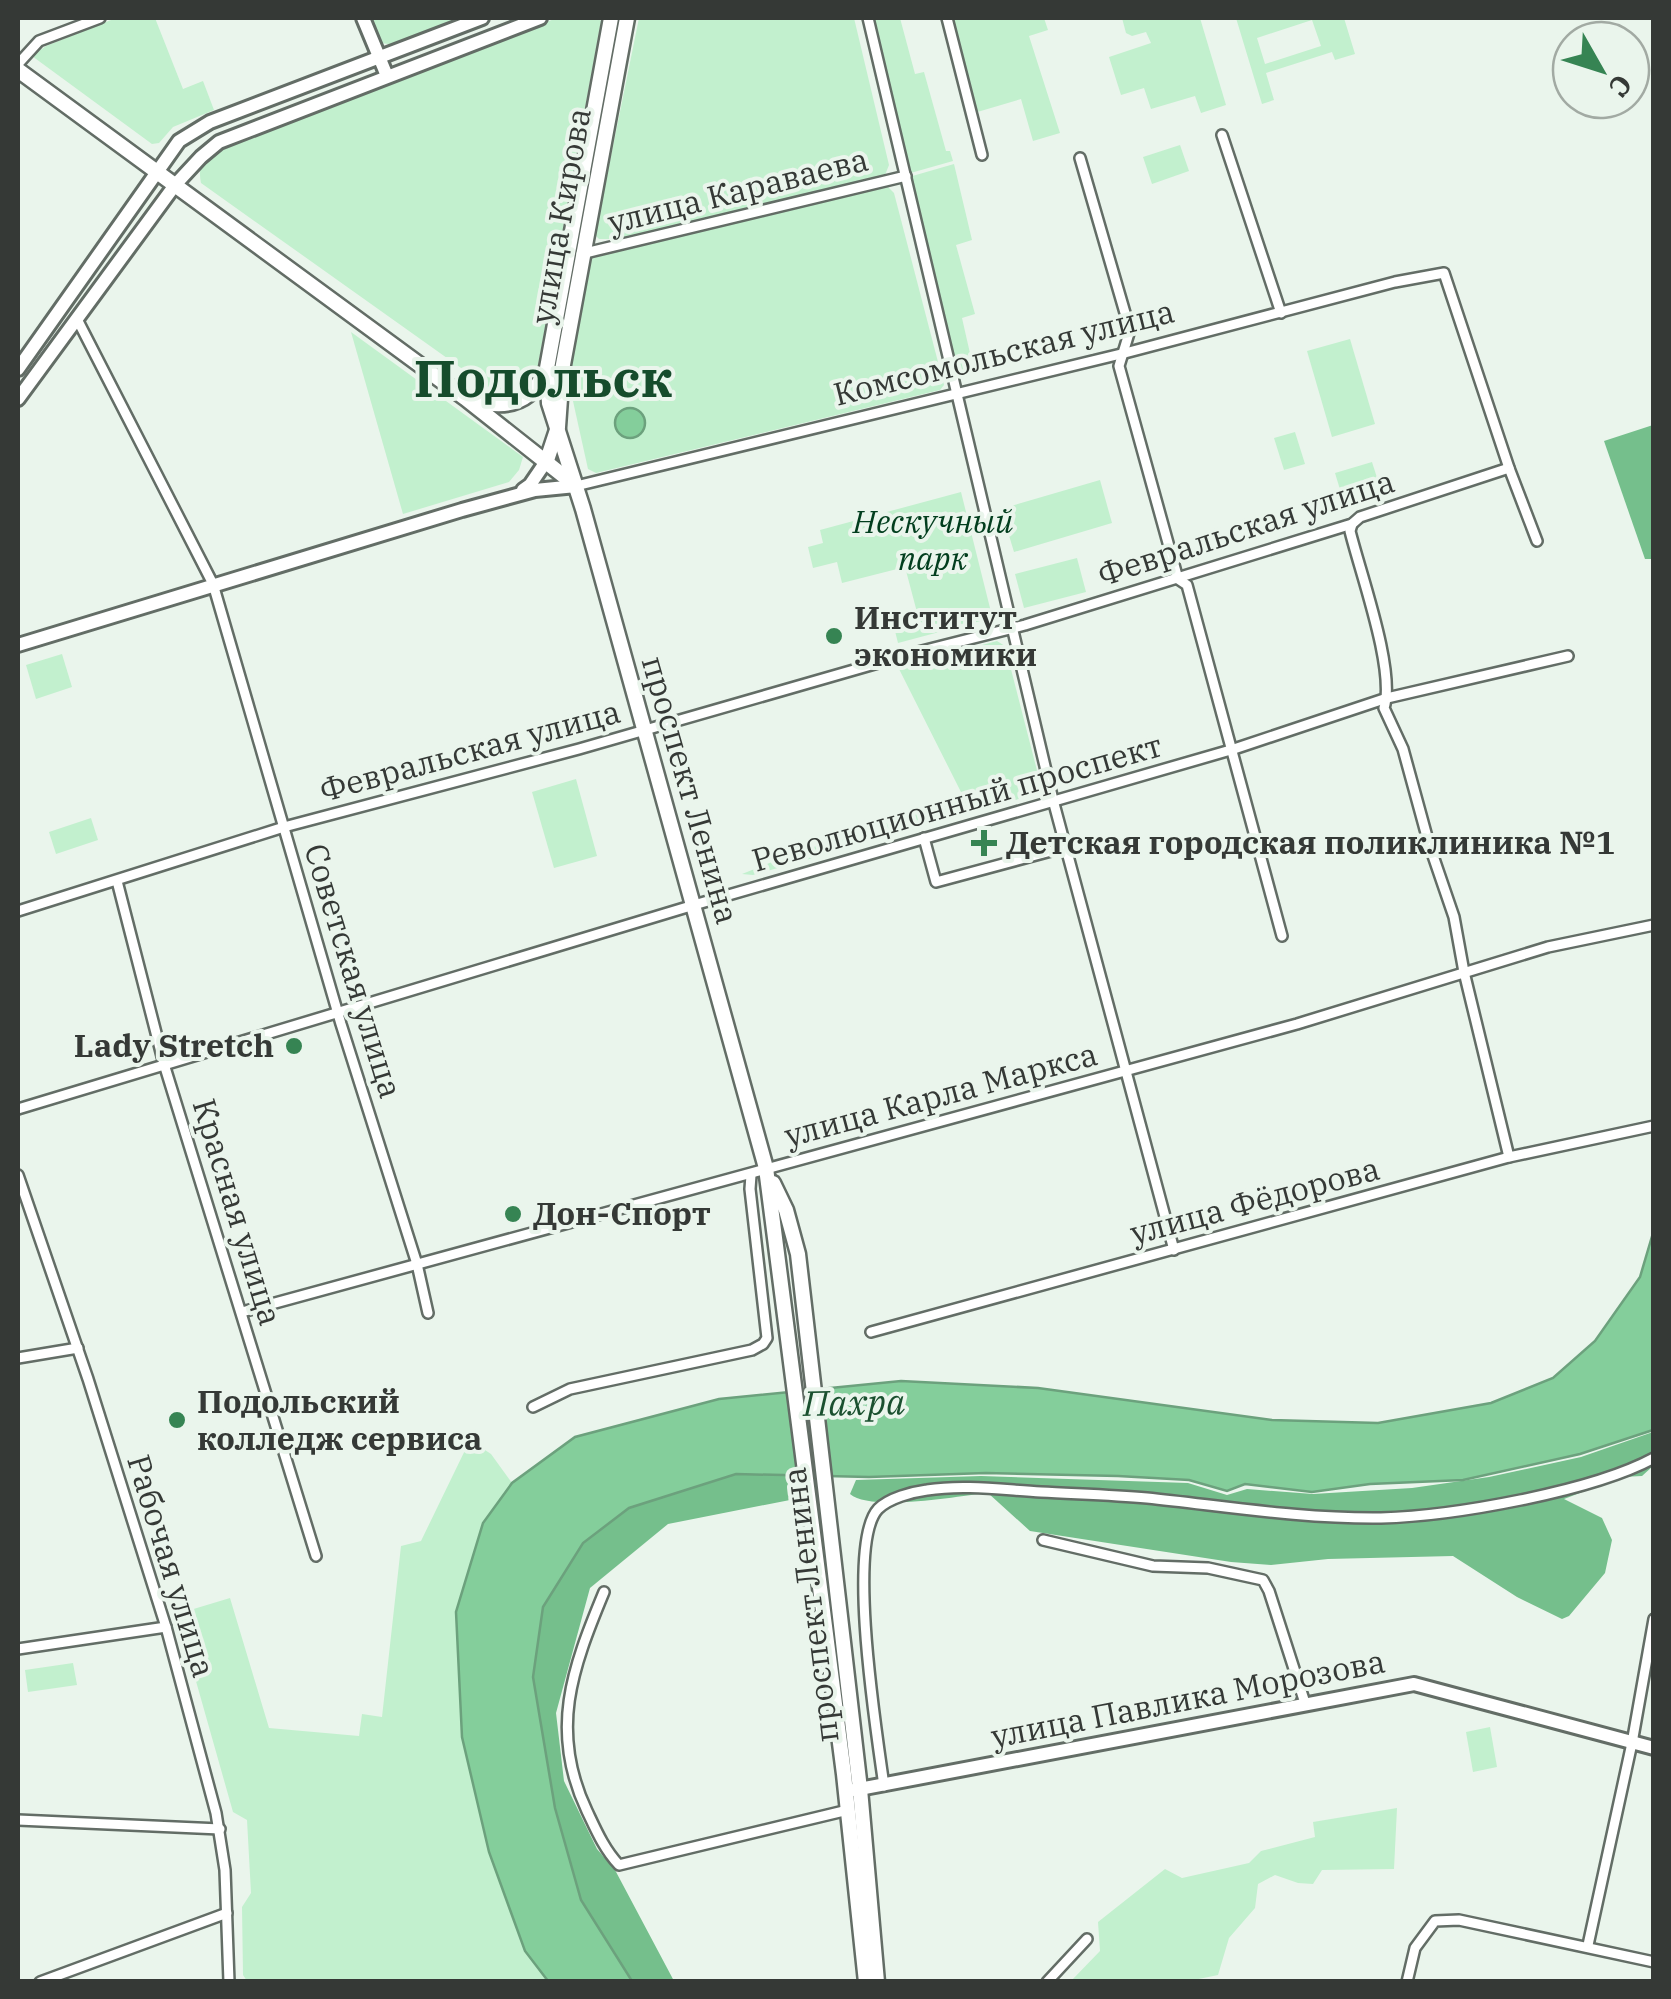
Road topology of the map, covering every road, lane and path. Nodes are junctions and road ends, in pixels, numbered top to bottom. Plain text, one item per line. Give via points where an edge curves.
1 (100, 18) edge
2 (364, 18) edge
3 (482, 18) edge
4 (540, 18) edge
5 (611, 18) edge
6 (627, 18) edge
7 (868, 18) edge
8 (946, 18) edge
9 (380, 57) junction
10 (18, 67) edge
11 (388, 76) junction
12 (1222, 135) dead end
13 (982, 155) dead end
14 (1080, 158) dead end
15 (156, 171) junction
16 (906, 176) junction
17 (175, 185) junction
18 (582, 254) junction
19 (1281, 313) junction
20 (76, 319) junction
21 (1125, 353) junction
22 (547, 368) junction
23 (18, 369) edge
24 (958, 393) junction
25 (18, 399) edge
26 (467, 399) junction
27 (558, 427) junction
28 (547, 460) junction
29 (1508, 468) junction
30 (576, 486) junction
31 (516, 494) junction
32 (1352, 524) junction
33 (1537, 541) dead end
34 (1178, 579) junction
35 (212, 584) junction
36 (1013, 628) junction
37 (18, 646) edge
38 (1568, 656) dead end
39 (1387, 698) junction
40 (645, 730) junction
41 (1234, 749) junction
42 (1053, 800) junction
43 (284, 827) junction
44 (924, 838) junction
45 (1066, 847) junction
46 (117, 881) junction
47 (694, 905) junction
48 (18, 911) edge
49 (1654, 925) edge
50 (1282, 936) dead end
51 (1464, 972) junction
52 (337, 1012) junction
53 (164, 1064) junction
54 (1126, 1070) junction
55 (18, 1109) edge
56 (1654, 1126) edge
57 (1510, 1156) junction
58 (766, 1168) junction
59 (18, 1175) edge
60 (751, 1175) junction
61 (1174, 1250) junction
62 (418, 1264) junction
63 (242, 1312) junction
64 (428, 1313) dead end
65 (870, 1332) dead end
66 (78, 1348) junction
67 (18, 1358) edge
68 (533, 1407) dead end
69 (1654, 1458) edge
70 (1043, 1540) dead end
71 (316, 1556) dead end
72 (604, 1592) dead end
73 (1654, 1619) edge
74 (166, 1627) junction
75 (18, 1649) edge
76 (1305, 1703) junction
77 (1632, 1743) junction
78 (1654, 1748) edge
79 (884, 1786) junction
80 (853, 1790) junction
81 (848, 1810) junction
82 (18, 1820) edge
83 (220, 1829) junction
84 (227, 1913) junction
85 (1086, 1939) dead end
86 (1588, 1945) junction
87 (1654, 1962) edge
88 (40, 1982) edge
89 (229, 1982) edge
90 (866, 1982) edge
91 (878, 1982) edge
92 (1047, 1982) edge
93 (1406, 1982) edge

1 - 10 street via 39,41
2 - 9 main road
3 - 9 main road
4 - 11 main road
5 - 22 main road, улица Кирова
6 - 18 main road, улица Кирова
7 - 16 street
8 - 13 street
9 - 11 main road
9 - 15 main road via 210,122 180,140
10 - 15 main road
11 - 17 main road via 219,142
12 - 19 street
14 - 21 street via 1130,330
15 - 17 main road
15 - 23 main road
16 - 18 street, улица Караваева
16 - 24 street
17 - 20 main road
17 - 26 main road
18 - 27 main road, улица Кирова
19 - 21 street, Комсомольская улица
19 - 29 street, Комсомольская улица via 1444,272
20 - 25 main road
20 - 35 street, Советская улица
21 - 24 street, Комсомольская улица
21 - 34 street via 1119,366
22 - 26 main road via 537,389 508,404
22 - 27 main road, улица Кирова
24 - 30 street, Комсомольская улица
24 - 36 street
26 - 28 main road
27 - 28 main road
27 - 30 main road, проспект Ленина
28 - 30 main road
28 - 31 main road
29 - 32 street, Февральская улица
29 - 33 street
30 - 31 main road
30 - 40 main road, проспект Ленина
31 - 35 main road
32 - 34 street, Февральская улица
32 - 39 street
34 - 36 street, Февральская улица
34 - 41 street via 1187,585
35 - 37 main road
35 - 43 street, Советская улица
36 - 40 street, Февральская улица
36 - 42 street
38 - 39 street, Революционный проспект
39 - 41 street, Революционный проспект
39 - 51 street via 1384,708 1454,917
40 - 43 street, Февральская улица
40 - 47 main road, проспект Ленина
41 - 42 street, Революционный проспект
41 - 50 street
42 - 44 street, Революционный проспект
42 - 45 street
43 - 46 street, Февральская улица
43 - 52 street, Советская улица
44 - 45 street via 936,882
44 - 47 street, Революционный проспект
45 - 54 street
46 - 48 street, Февральская улица
46 - 53 street, Красная улица
47 - 52 street, Революционный проспект
47 - 58 main road, проспект Ленина
49 - 51 street, улица Карла Маркса
51 - 54 street, улица Карла Маркса
51 - 57 street
52 - 53 street, Революционный проспект
52 - 62 street, Советская улица
53 - 55 street, Революционный проспект
53 - 63 street, Красная улица
54 - 58 street, улица Карла Маркса
54 - 61 street
56 - 57 street, улица Фёдорова
57 - 61 street, улица Фёдорова
58 - 60 street, улица Карла Маркса
58 - 80 main road, проспект Ленина via 825,1628
58 - 80 main road, проспект Ленина via 798,1254
59 - 66 street, Рабочая улица
60 - 62 street, улица Карла Маркса
60 - 68 street via 763,1344 570,1389
61 - 65 street, улица Фёдорова
62 - 63 street, улица Карла Маркса
62 - 64 street, Советская улица
63 - 71 street, Красная улица
66 - 67 street
66 - 74 street, Рабочая улица
69 - 79 street via 1569,1487 1383,1518 972,1488 893,1500 870,1522 862,1598
70 - 76 street via 1153,1566 1263,1580
72 - 81 street via 582,1642 565,1718 573,1782 619,1865
73 - 77 street
74 - 75 street
74 - 83 street, Рабочая улица
76 - 77 main road, улица Павлика Морозова via 1414,1684
76 - 79 main road, улица Павлика Морозова
77 - 78 main road, улица Павлика Морозова
77 - 86 street
79 - 80 main road, улица Павлика Морозова
80 - 81 main road, проспект Ленина
80 - 91 main road, проспект Ленина
81 - 90 main road, проспект Ленина
82 - 83 street
83 - 84 street, Рабочая улица
84 - 88 street
84 - 89 street, Рабочая улица
85 - 92 street
86 - 87 street
86 - 93 street via 1435,1921 1415,1948

